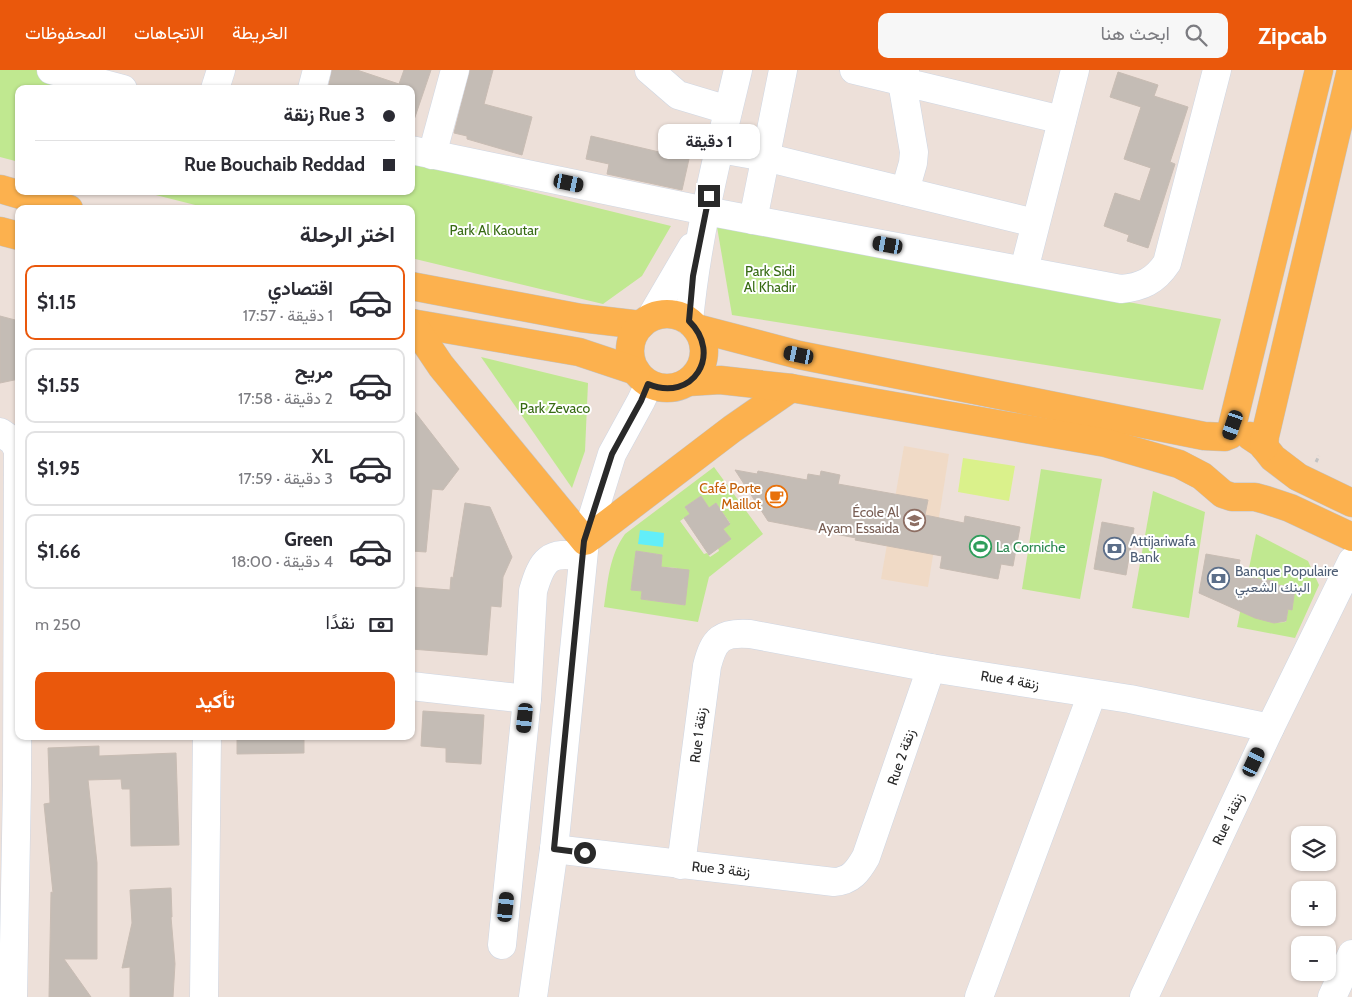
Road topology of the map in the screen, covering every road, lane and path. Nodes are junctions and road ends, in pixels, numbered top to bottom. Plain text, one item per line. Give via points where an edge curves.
1 (51, 70) edge
2 (135, 70) edge
3 (220, 70) edge
4 (318, 70) edge
5 (455, 70) edge
6 (649, 70) edge
7 (738, 70) edge
8 (783, 70) edge
9 (854, 70) edge
10 (1075, 70) edge
11 (1217, 70) edge
12 (1319, 70) edge
13 (1351, 70) edge
14 (904, 76) edge
15 (108, 85) edge
16 (131, 85) edge
17 (216, 85) edge
18 (313, 85) edge
19 (728, 110) junction
20 (1062, 120) junction
21 (720, 148) junction
22 (422, 153) edge
23 (766, 157) junction
24 (0, 189) edge
25 (905, 191) junction
26 (15, 193) edge
27 (21, 195) edge
28 (55, 205) edge
29 (753, 220) junction
30 (704, 221) junction
31 (1035, 223) junction
32 (0, 231) edge
33 (15, 235) edge
34 (1024, 270) junction
35 (415, 287) edge
36 (646, 321) junction
37 (415, 324) edge
38 (693, 325) junction
39 (415, 327) edge
40 (642, 377) junction
41 (688, 382) junction
42 (791, 388) junction
43 (0, 432) edge
44 (1227, 436) junction
45 (15, 445) edge
46 (1266, 449) junction
47 (1212, 484) junction
48 (1247, 497) junction
49 (1352, 503) edge
50 (1352, 537) edge
51 (584, 549) junction
52 (15, 561) edge
53 (1352, 561) edge
54 (750, 634) joint
55 (931, 668) junction
56 (415, 686) edge
57 (1092, 694) junction
58 (527, 699) junction
59 (1270, 728) junction
60 (207, 740) edge
61 (9, 782) edge
62 (870, 847) joint
63 (554, 849) junction
64 (681, 865) junction
65 (502, 945) dead end
66 (1352, 956) edge
67 (9, 983) edge
68 (204, 997) edge
69 (533, 997) edge
70 (979, 997) edge
71 (1144, 997) edge
72 (1332, 997) edge

1 - 15 street
2 - 16 street
3 - 17 street
4 - 18 street
5 - 22 street
6 - 19 street via 678,95
7 - 19 street
8 - 23 street
9 - 14 street
10 - 20 street
11 - 34 street via 1166,263 1159,275 1135,288 1121,289
12 - 44 main road
13 - 46 main road via 1265,436
14 - 20 street
14 - 25 street via 914,152
19 - 21 street
20 - 31 street
21 - 23 street
21 - 30 street
22 - 30 street
23 - 25 street
23 - 29 street
24 - 26 main road
25 - 31 street
27 - 28 main road
29 - 30 street
29 - 34 street
30 - 36 street
30 - 38 street via 693,276
31 - 34 street
32 - 33 main road
35 - 36 main road via 581,318
36 - 38 main road via 670,314
36 - 40 main road via 630,343 630,358
37 - 40 main road via 579,352
38 - 41 main road via 702,339 703,363
38 - 44 main road via 799,355 1204,436
39 - 51 main road via 441,366
40 - 41 main road via 658,388 669,389
40 - 51 street via 641,401 612,454
41 - 42 main road via 720,380
42 - 47 main road via 1106,443 1179,464
42 - 51 main road via 732,429
43 - 45 street
44 - 46 main road via 1249,436
44 - 47 main road via 1212,448 1208,458
46 - 48 main road via 1271,465 1268,479 1260,491
46 - 49 main road via 1298,477
47 - 48 main road via 1227,496
48 - 50 main road via 1261,498 1290,508
51 - 58 street via 551,557 538,577 533,591
51 - 63 street
52 - 61 street
53 - 59 street, Rue 1 زنقة
54 - 55 street, Rue 4 زنقة
54 - 64 street, Rue 1 زنقة via 729,634 721,638 711,652
55 - 57 street, Rue 4 زنقة
55 - 62 street, Rue 2 زنقة
56 - 58 street
57 - 59 street, Rue 4 زنقة
57 - 70 street
58 - 65 street
59 - 71 street, Rue 1 زنقة
60 - 68 street
61 - 67 street
62 - 64 street, Rue 3 زنقة via 856,874 840,881
63 - 64 street, Rue 3 زنقة
63 - 69 street
66 - 72 street

